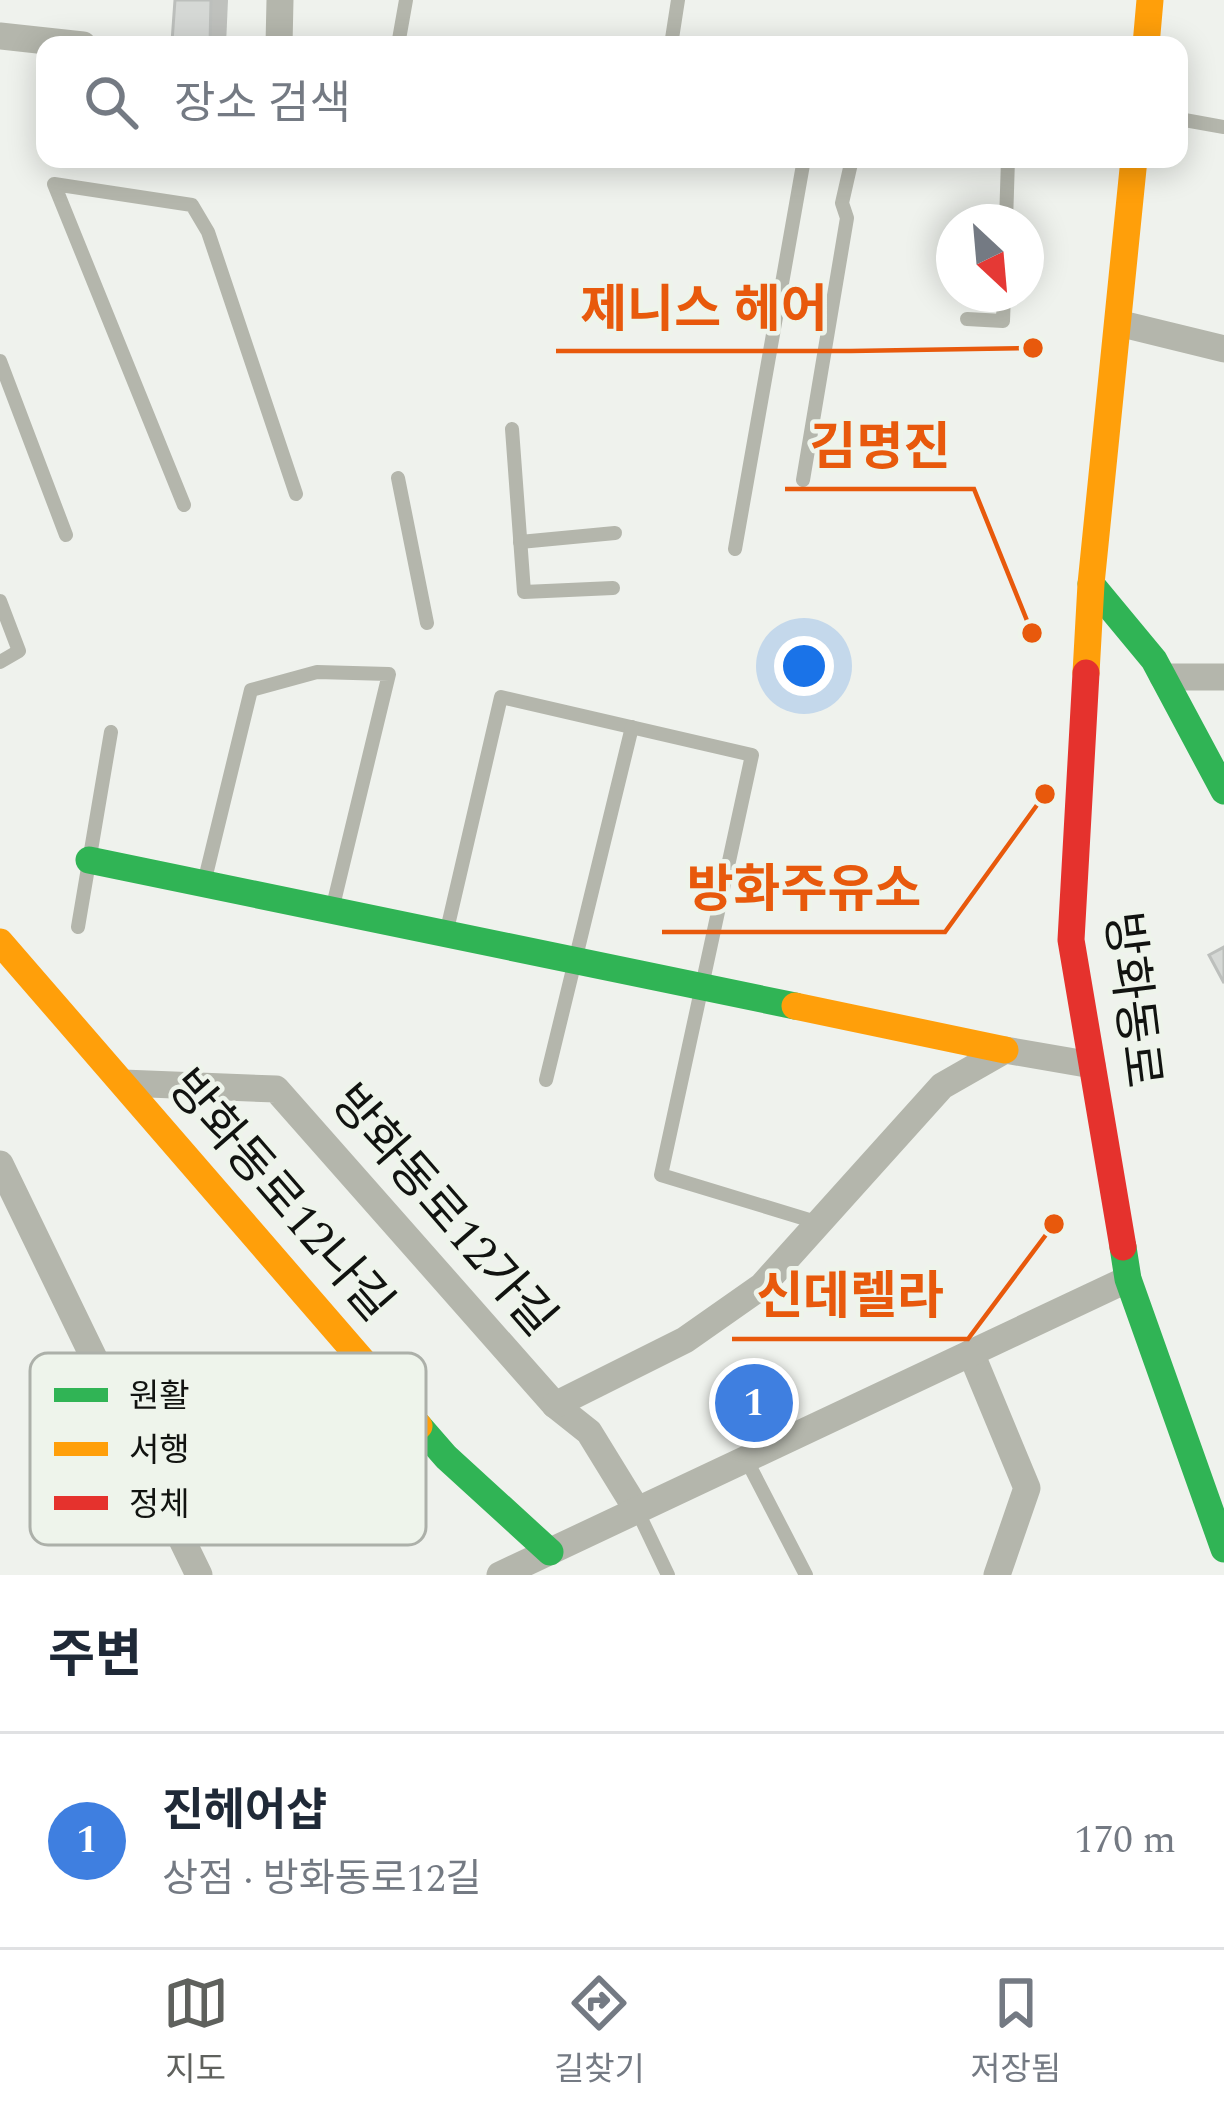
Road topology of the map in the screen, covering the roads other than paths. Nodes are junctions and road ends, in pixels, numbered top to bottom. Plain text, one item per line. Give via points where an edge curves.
1 (280, 0) edge
2 (406, 0) edge
3 (679, 0) edge
4 (1150, 0) edge
5 (0, 36) edge
6 (278, 36) edge
7 (400, 36) edge
8 (673, 36) edge
9 (1146, 36) edge
10 (36, 40) edge
11 (1188, 121) edge
12 (1224, 127) edge
13 (802, 168) edge
14 (850, 168) edge
15 (1008, 168) edge
16 (1133, 168) edge
17 (1007, 204) edge
18 (1003, 312) edge
19 (968, 319) dead end
20 (1118, 323) junction
21 (1224, 349) edge
22 (0, 361) edge
23 (512, 429) dead end
24 (398, 478) dead end
25 (803, 480) dead end
26 (296, 494) dead end
27 (184, 505) dead end
28 (615, 533) dead end
29 (66, 536) dead end
30 (520, 542) junction
31 (735, 549) dead end
32 (1091, 584) junction
33 (613, 588) dead end
34 (0, 601) edge
35 (427, 623) dead end
36 (0, 662) edge
37 (1163, 676) junction
38 (1224, 676) edge
39 (632, 727) junction
40 (111, 732) dead end
41 (1224, 791) edge
42 (89, 860) junction
43 (204, 884) junction
44 (332, 910) junction
45 (78, 927) dead end
46 (446, 934) junction
47 (0, 942) edge
48 (575, 961) junction
49 (700, 986) junction
50 (1004, 1050) junction
51 (1092, 1065) junction
52 (546, 1080) dead end
53 (123, 1083) junction
54 (0, 1164) edge
55 (819, 1223) junction
56 (1128, 1279) junction
57 (92, 1353) edge
58 (357, 1353) edge
59 (971, 1353) junction
60 (555, 1406) junction
61 (426, 1433) edge
62 (746, 1459) junction
63 (637, 1510) junction
64 (185, 1545) edge
65 (1224, 1549) edge
66 (550, 1552) junction
67 (200, 1575) edge
68 (500, 1575) edge
69 (668, 1575) edge
70 (806, 1575) edge
71 (997, 1575) edge

1 - 6 street
2 - 7 lane
3 - 8 lane
4 - 9 street
5 - 10 street
11 - 12 lane
13 - 31 lane
14 - 25 lane
15 - 17 lane
16 - 20 street, 방화동로
18 - 19 lane via 1003,321
20 - 21 street
20 - 32 street, 방화동로
22 - 29 lane
23 - 30 lane
24 - 35 lane
26 - 27 lane via 208,232 192,206 54,184
28 - 30 lane
30 - 33 lane via 524,592
32 - 37 street
32 - 51 street, 방화동로 via 1071,940
34 - 36 lane via 19,651
37 - 38 street
37 - 41 street
39 - 46 lane via 501,697
39 - 48 lane
39 - 49 lane via 752,754
40 - 42 lane
42 - 43 street
42 - 45 lane
43 - 44 street
43 - 44 lane via 251,689 317,672 389,674
44 - 46 street
46 - 48 street
47 - 53 street, 방화동로12나길
48 - 49 street
48 - 52 lane
49 - 50 street
49 - 55 lane via 661,1175
50 - 51 street
50 - 55 street via 942,1086
51 - 56 street, 방화동로
53 - 58 street, 방화동로12나길
53 - 60 street, 방화동로12가길 via 276,1089
54 - 57 street
55 - 60 street via 762,1286 685,1340
56 - 59 street
56 - 65 street, 방화동로
59 - 62 street
59 - 71 street via 1027,1489
60 - 63 street, 방화동로12가길 via 589,1432
61 - 66 street, 방화동로12나길
62 - 63 street
62 - 70 lane
63 - 66 street
63 - 69 lane
64 - 67 street
66 - 68 street

